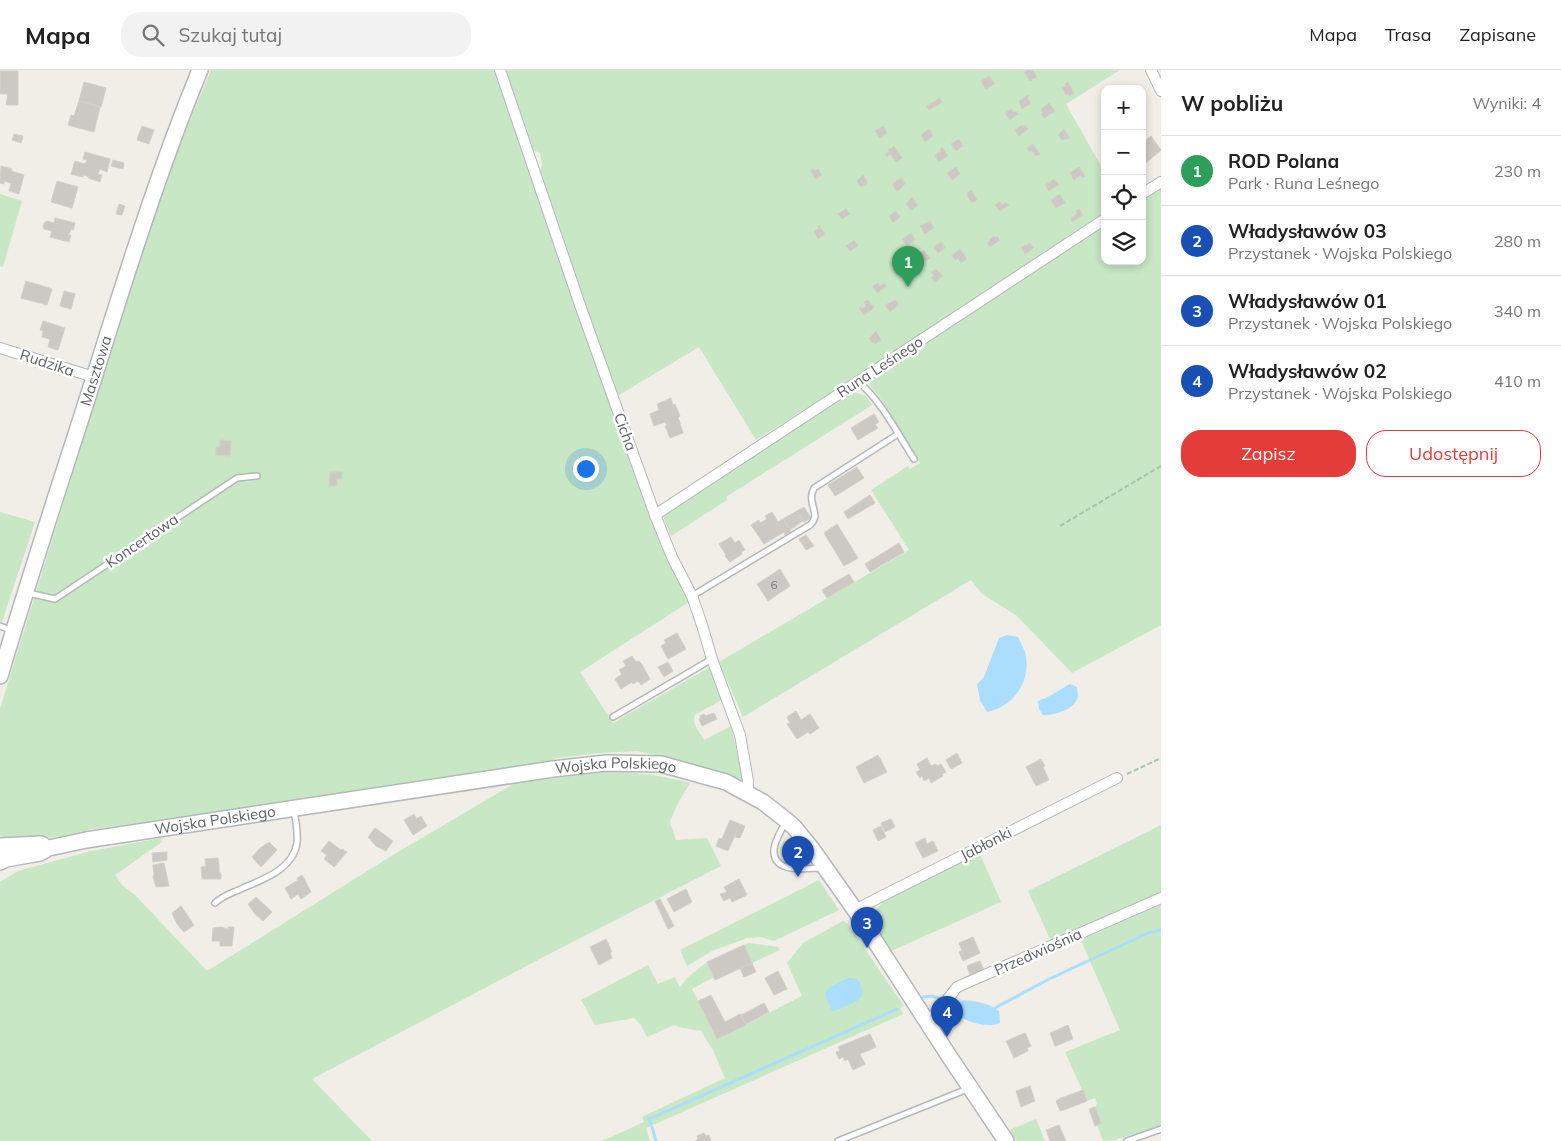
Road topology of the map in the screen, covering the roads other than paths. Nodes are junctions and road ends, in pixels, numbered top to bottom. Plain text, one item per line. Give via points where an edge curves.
1 (200, 70) edge
2 (500, 70) edge
3 (1151, 70) edge
4 (1161, 91) edge
5 (1161, 182) edge
6 (1146, 191) edge
7 (1103, 220) edge
8 (0, 348) edge
9 (94, 377) junction
10 (857, 382) junction
11 (898, 434) junction
12 (914, 459) dead end
13 (257, 476) dead end
14 (655, 515) junction
15 (26, 592) junction
16 (692, 596) junction
17 (7, 628) edge
18 (712, 659) junction
19 (0, 676) edge
20 (613, 717) dead end
21 (1117, 778) road end
22 (748, 794) junction
23 (294, 808) junction
24 (786, 820) junction
25 (0, 846) edge
26 (49, 848) junction
27 (0, 862) edge
28 (825, 868) junction
29 (1161, 898) edge
30 (216, 903) dead end
31 (856, 910) junction
32 (927, 1022) junction
33 (970, 1088) junction
34 (1161, 1129) edge
35 (838, 1141) edge
36 (1006, 1141) edge
37 (1127, 1141) edge

1 - 9 street, Masztowa via 157,185
2 - 14 street, Cicha via 580,308
3 - 4 street
5 - 6 street
7 - 10 street, Runa Leśnego
8 - 9 street, Rudzika
9 - 15 street, Masztowa
10 - 11 lane
10 - 14 street, Runa Leśnego
11 - 12 lane
11 - 16 lane via 814,488 811,500 816,512 810,525
13 - 15 lane, Koncertowa via 237,478 55,599
14 - 16 street, Cicha
15 - 17 street, Masztowa
16 - 18 street, Cicha
17 - 19 street, Masztowa
18 - 20 lane
18 - 22 street, Cicha via 740,735
21 - 31 street, Jabłonki
22 - 23 street, Wojska Polskiego via 726,782 661,764 606,763
22 - 24 street, Wojska Polskiego
23 - 26 street, Wojska Polskiego
23 - 30 lane via 297,842 290,860 265,879 224,896
24 - 28 street, Wojska Polskiego
24 - 28 lane via 774,848 779,863 787,868
25 - 26 street, Wojska Polskiego via 40,844
26 - 27 street, Wojska Polskiego
28 - 31 street, Wojska Polskiego
29 - 32 street, Przedwiośnia via 957,987
31 - 32 street, Wojska Polskiego
32 - 33 street, Wojska Polskiego
33 - 35 lane
33 - 36 street, Wojska Polskiego
34 - 37 lane

